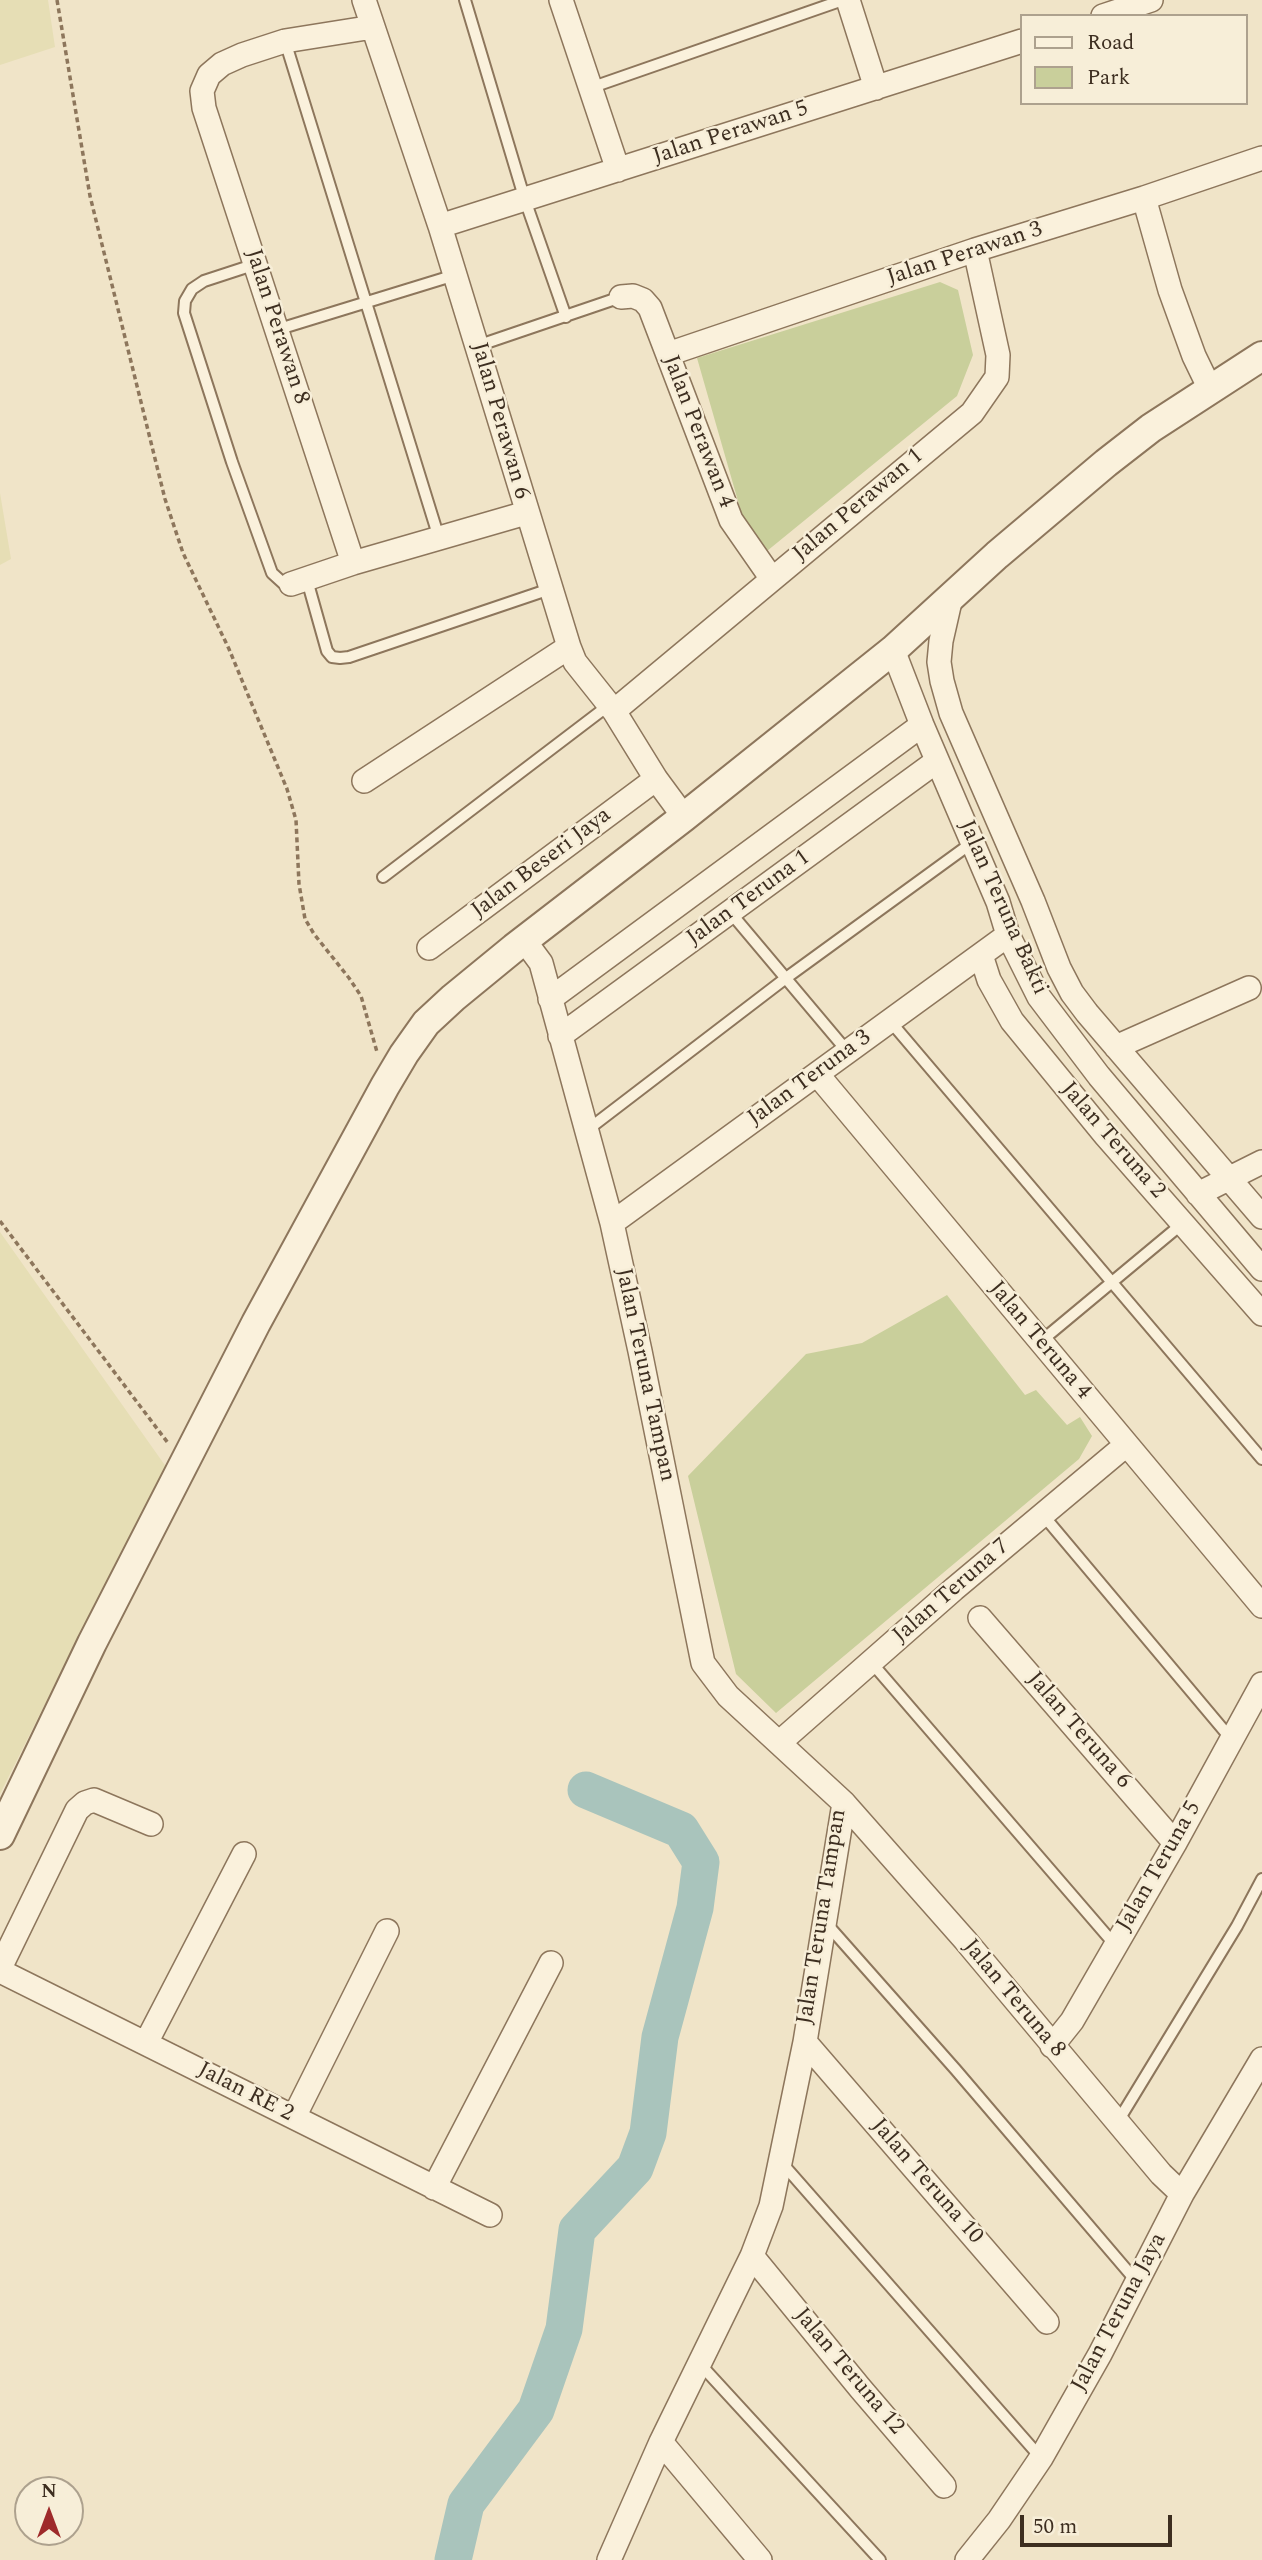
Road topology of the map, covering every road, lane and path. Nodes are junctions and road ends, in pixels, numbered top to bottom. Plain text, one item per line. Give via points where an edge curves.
1 (57, 0) edge
2 (365, 0) edge
3 (465, 0) edge
4 (561, 0) edge
5 (846, 0) edge
6 (1151, 0) edge
7 (1109, 14) edge
8 (373, 27) junction
9 (285, 41) junction
10 (1020, 42) edge
11 (590, 88) junction
12 (876, 88) junction
13 (1262, 158) edge
14 (618, 170) junction
15 (1144, 198) junction
16 (525, 200) junction
17 (440, 226) junction
18 (975, 250) junction
19 (256, 264) junction
20 (455, 275) junction
21 (621, 297) joint
22 (366, 302) junction
23 (566, 317) junction
24 (276, 330) junction
25 (477, 346) junction
26 (668, 354) junction
27 (1262, 356) edge
28 (1210, 389) junction
29 (526, 513) junction
30 (439, 538) junction
31 (354, 563) junction
32 (772, 579) junction
33 (299, 582) junction
34 (550, 589) junction
35 (951, 597) junction
36 (569, 647) junction
37 (893, 650) junction
38 (612, 708) junction
39 (922, 725) junction
40 (937, 761) junction
41 (656, 779) junction
42 (364, 781) dead end
43 (684, 817) junction
44 (973, 842) junction
45 (383, 877) dead end
46 (730, 912) junction
47 (1009, 935) junction
48 (524, 940) junction
49 (429, 948) dead end
50 (981, 956) junction
51 (786, 978) junction
52 (1249, 988) dead end
53 (550, 999) junction
54 (890, 1021) junction
55 (560, 1036) junction
56 (1116, 1046) junction
57 (847, 1051) junction
58 (817, 1074) junction
59 (385, 1086) junction
60 (586, 1131) junction
61 (1262, 1162) edge
62 (1230, 1178) junction
63 (1198, 1194) junction
64 (1262, 1217) edge
65 (0, 1221) edge
66 (612, 1223) junction
67 (1183, 1223) junction
68 (1262, 1269) edge
69 (1112, 1282) junction
70 (1262, 1314) edge
71 (1040, 1342) junction
72 (1126, 1446) junction
73 (1262, 1458) edge
74 (184, 1465) junction
75 (1043, 1515) junction
76 (1262, 1606) edge
77 (980, 1618) dead end
78 (871, 1662) junction
79 (1262, 1685) edge
80 (1231, 1740) junction
81 (780, 1742) junction
82 (844, 1802) junction
83 (151, 1824) dead end
84 (0, 1835) edge
85 (1175, 1843) junction
86 (244, 1854) dead end
87 (1262, 1879) edge
88 (824, 1921) junction
89 (387, 1931) dead end
90 (1115, 1945) junction
91 (551, 1963) dead end
92 (0, 1970) edge
93 (805, 2042) junction
94 (146, 2043) junction
95 (1052, 2046) junction
96 (1262, 2059) edge
97 (293, 2117) junction
98 (1117, 2123) junction
99 (782, 2163) junction
100 (434, 2188) junction
101 (1182, 2194) junction
102 (490, 2214) dead end
103 (752, 2256) junction
104 (1137, 2282) junction
105 (1046, 2322) dead end
106 (698, 2362) junction
107 (661, 2442) junction
108 (1041, 2458) junction
109 (944, 2486) dead end
110 (609, 2560) edge
111 (761, 2560) edge
112 (880, 2560) edge
113 (967, 2560) edge

1 - 59 path via 90,196 165,499 183,552 287,789 296,820 305,919 360,996
2 - 8 street, Jalan Perawan 6
3 - 16 lane
4 - 11 street
5 - 11 lane
5 - 12 street
6 - 7 street
8 - 9 street
8 - 17 street, Jalan Perawan 6
9 - 19 street, Jalan Perawan 8 via 222,64 209,75 202,91
9 - 22 lane
10 - 12 street, Jalan Perawan 5
11 - 14 street
12 - 14 street, Jalan Perawan 5
13 - 15 street, Jalan Perawan 3
14 - 16 street, Jalan Perawan 5
15 - 18 street, Jalan Perawan 3
15 - 28 street via 1170,290
16 - 17 street, Jalan Perawan 5
16 - 23 lane
17 - 20 street, Jalan Perawan 6
18 - 26 street, Jalan Perawan 3
18 - 32 street, Jalan Perawan 1 via 998,355 997,377 972,412
19 - 24 street, Jalan Perawan 8
19 - 33 lane via 192,289 184,313 272,573 283,583
20 - 22 lane
20 - 25 street, Jalan Perawan 6
21 - 23 lane
21 - 26 street, Jalan Perawan 4 via 633,296 650,308
22 - 24 lane
22 - 30 lane
23 - 25 lane
24 - 31 street, Jalan Perawan 8
25 - 29 street, Jalan Perawan 6
26 - 32 street, Jalan Perawan 4 via 731,520
27 - 28 street
28 - 35 street via 1105,463
29 - 30 street
29 - 34 street, Jalan Perawan 6
30 - 31 street
31 - 33 street
32 - 38 street, Jalan Perawan 1
33 - 34 lane via 327,651 340,658
34 - 36 street, Jalan Perawan 6
35 - 37 street
35 - 56 street via 939,662 951,713 1059,968 1072,993
36 - 38 street, Jalan Perawan 6 via 575,662
36 - 42 street
37 - 39 street, Jalan Teruna Bakti
37 - 43 street
38 - 41 street, Jalan Perawan 6
38 - 45 lane
39 - 40 street, Jalan Teruna Bakti
39 - 53 street
40 - 44 street, Jalan Teruna Bakti
40 - 46 street, Jalan Teruna 1
41 - 43 street, Jalan Perawan 6
41 - 49 street, Jalan Beseri Jaya
43 - 48 street
44 - 47 street, Jalan Teruna Bakti
44 - 51 lane
46 - 51 lane
46 - 55 street, Jalan Teruna 1
47 - 50 street, Jalan Teruna 3
47 - 63 street, Jalan Teruna Bakti via 1039,997
48 - 53 street, Jalan Teruna Tampan via 541,963
48 - 59 street via 426,1023
50 - 54 street, Jalan Teruna 3
50 - 67 street, Jalan Teruna 2 via 1012,1021
51 - 57 lane
51 - 60 lane
52 - 56 street
53 - 55 street, Jalan Teruna Tampan
54 - 57 street, Jalan Teruna 3
54 - 69 lane
55 - 60 street, Jalan Teruna Tampan
56 - 62 street
57 - 58 street, Jalan Teruna 3
58 - 66 street, Jalan Teruna 3
58 - 71 street, Jalan Teruna 4
59 - 74 street
60 - 66 street, Jalan Teruna Tampan
61 - 62 street
62 - 63 street
62 - 64 street
63 - 68 street, Jalan Teruna Bakti
65 - 74 path
66 - 81 street, Jalan Teruna Tampan via 703,1663 728,1696
67 - 69 lane
67 - 70 street, Jalan Teruna 2
69 - 71 lane
69 - 73 lane
71 - 72 street, Jalan Teruna 4
72 - 75 street, Jalan Teruna 7
72 - 76 street, Jalan Teruna 4
74 - 84 street
75 - 78 street, Jalan Teruna 7
75 - 80 lane
77 - 85 street, Jalan Teruna 6
78 - 81 street, Jalan Teruna 7
78 - 90 lane
79 - 80 street, Jalan Teruna 5
80 - 85 street, Jalan Teruna 5
81 - 82 street, Jalan Teruna Tampan
82 - 88 street, Jalan Teruna Tampan
82 - 95 street, Jalan Teruna 8
83 - 92 street via 94,1800 85,1802 77,1810
85 - 90 street, Jalan Teruna 5
86 - 94 street
87 - 98 lane
88 - 93 street, Jalan Teruna Tampan
88 - 104 lane
89 - 97 street
90 - 95 street, Jalan Teruna 5 via 1072,2021
91 - 100 street
92 - 94 street, Jalan RE 2
93 - 99 street, Jalan Teruna Tampan
93 - 105 street, Jalan Teruna 10
94 - 97 street, Jalan RE 2
95 - 98 street, Jalan Teruna 8
96 - 101 street, Jalan Teruna Jaya
97 - 100 street, Jalan RE 2
98 - 101 street, Jalan Teruna 8
99 - 103 street, Jalan Teruna Tampan
99 - 108 lane
100 - 102 street, Jalan RE 2
101 - 104 street, Jalan Teruna Jaya
103 - 106 street, Jalan Teruna Tampan
103 - 109 street, Jalan Teruna 12
104 - 108 street, Jalan Teruna Jaya
106 - 107 street, Jalan Teruna Tampan
106 - 112 lane
107 - 110 street, Jalan Teruna Tampan
107 - 111 street
108 - 113 street, Jalan Teruna Jaya

